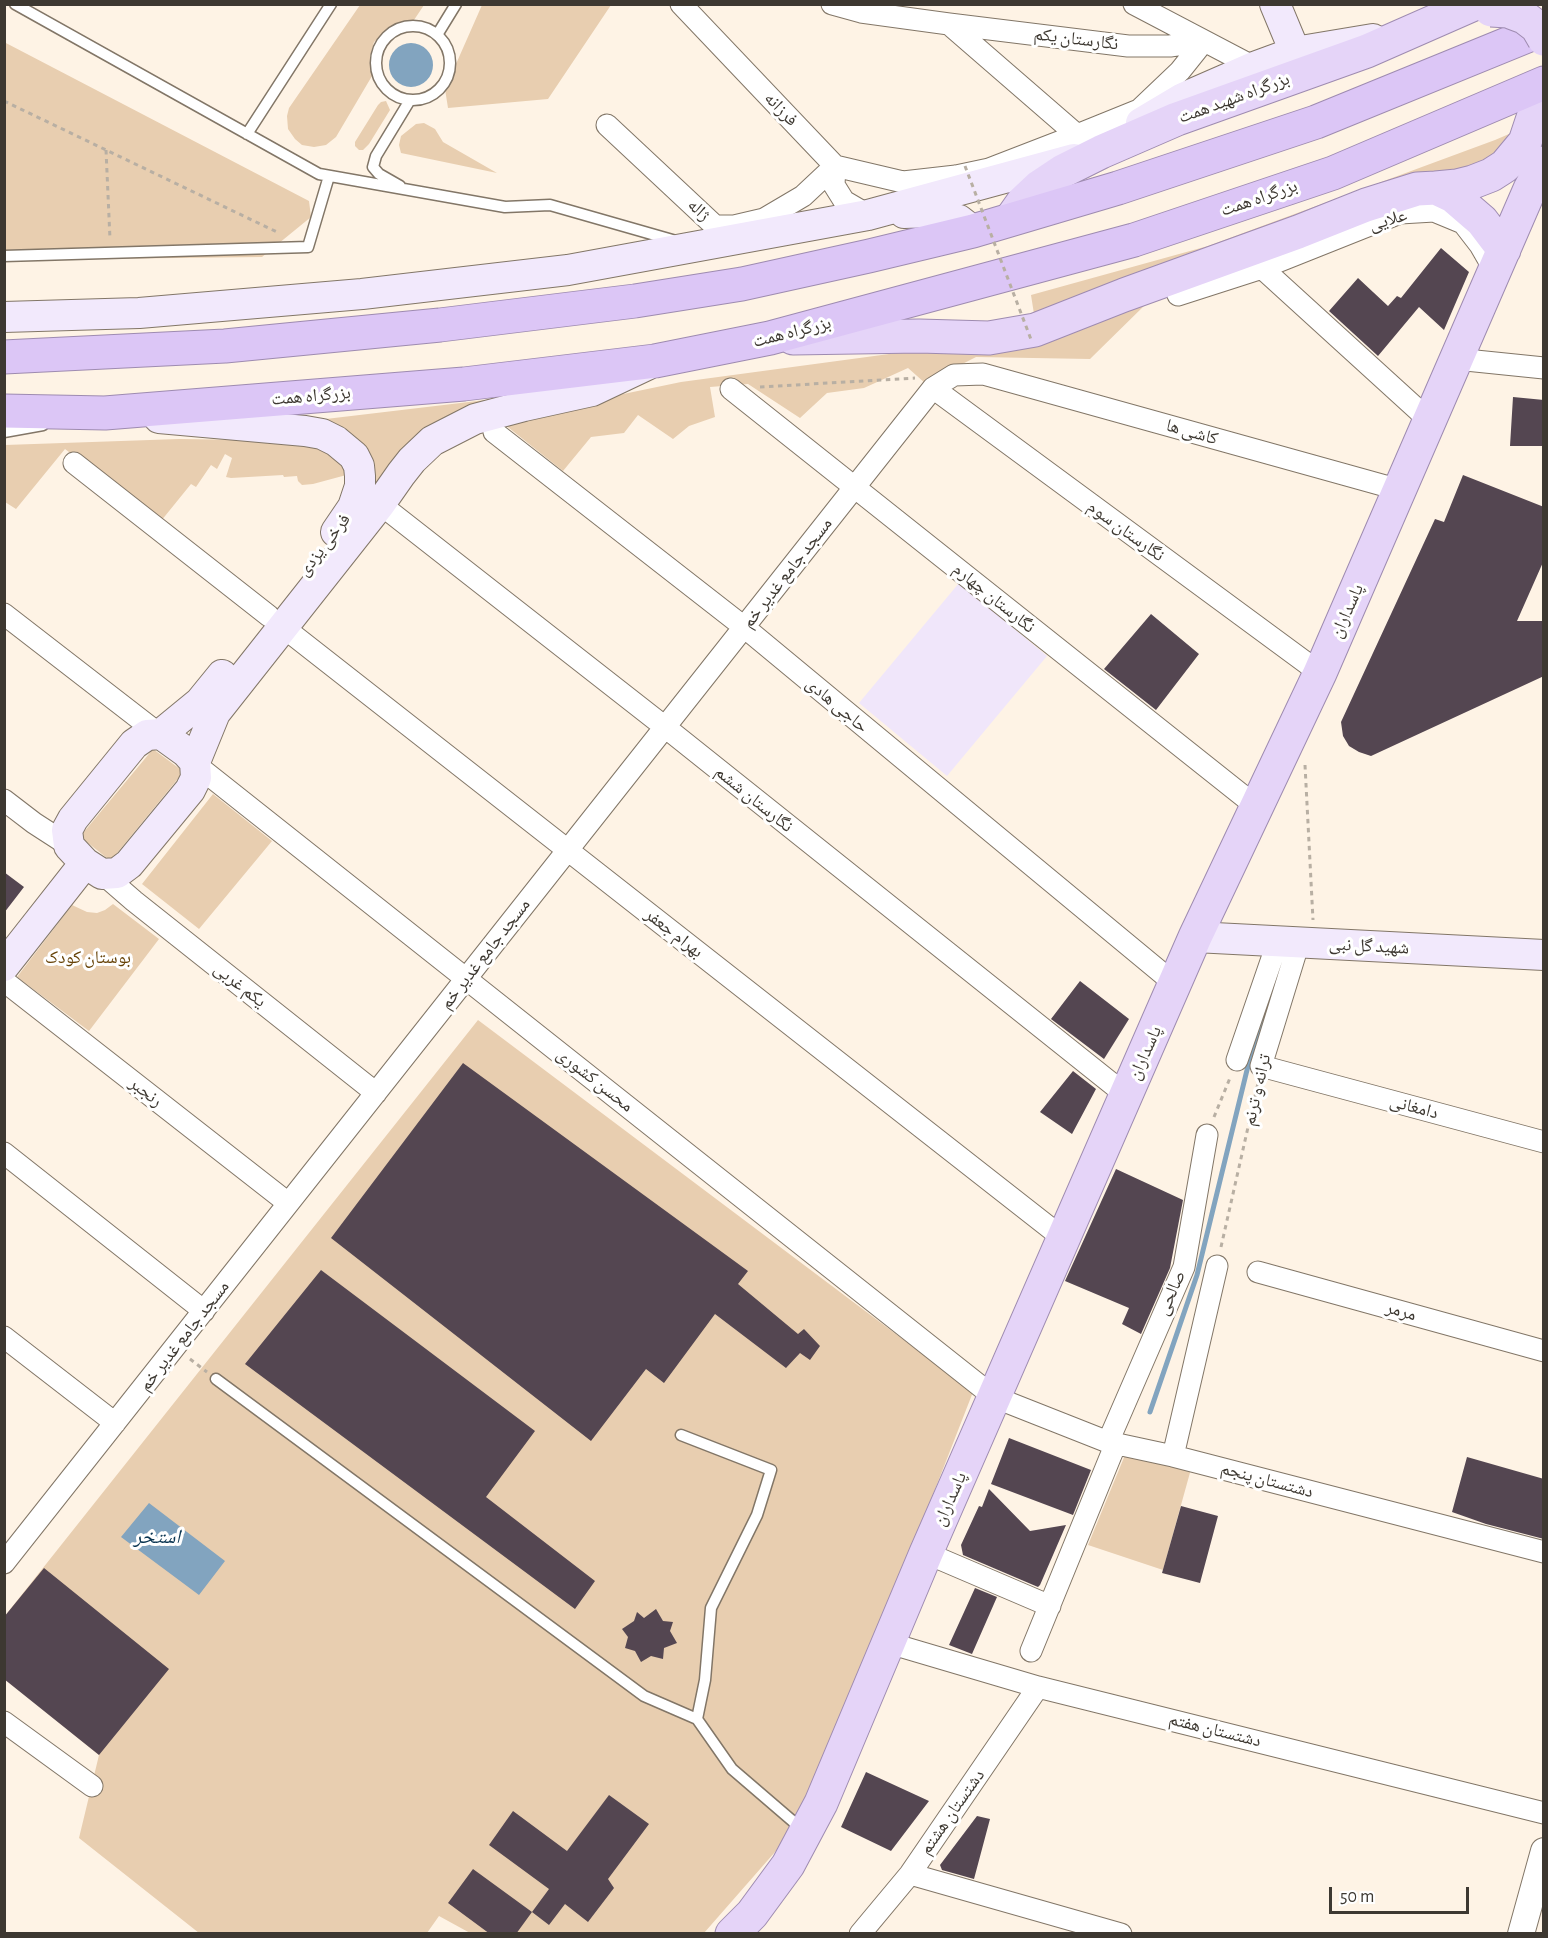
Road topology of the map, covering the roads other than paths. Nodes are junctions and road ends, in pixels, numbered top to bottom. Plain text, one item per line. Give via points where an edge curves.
1 (15, 4) edge
2 (331, 4) edge
3 (456, 4) edge
4 (681, 4) edge
5 (832, 4) edge
6 (1134, 4) edge
7 (1275, 4) edge
8 (863, 8) edge
9 (1464, 9) edge
10 (949, 24) junction
11 (1544, 29) edge
12 (1414, 32) junction
13 (437, 35) junction
14 (1544, 39) edge
15 (1204, 41) junction
16 (1367, 51) junction
17 (1295, 52) junction
18 (1254, 67) junction
19 (1544, 84) edge
20 (410, 100) junction
21 (607, 125) dead end
22 (247, 134) junction
23 (1089, 143) junction
24 (1534, 153) edge
25 (835, 166) junction
26 (329, 176) junction
27 (1436, 188) junction
28 (406, 190) junction
29 (868, 215) junction
30 (1011, 219) junction
31 (973, 231) junction
32 (696, 246) junction
33 (4, 256) edge
34 (1499, 261) junction
35 (1262, 268) junction
36 (1178, 295) dead end
37 (4, 317) edge
38 (770, 338) junction
39 (4, 357) edge
40 (1456, 359) junction
41 (655, 361) junction
42 (1544, 368) edge
43 (983, 374) joint
44 (933, 388) junction
45 (731, 389) road end
46 (4, 411) edge
47 (105, 413) junction
48 (1430, 421) junction
49 (4, 432) edge
50 (494, 432) dead end
51 (74, 463) dead end
52 (855, 487) junction
53 (1400, 490) junction
54 (380, 504) junction
55 (4, 614) edge
56 (276, 621) junction
57 (744, 627) junction
58 (1320, 674) junction
59 (665, 728) junction
60 (160, 734) junction
61 (195, 763) junction
62 (4, 800) edge
63 (1257, 807) junction
64 (568, 849) junction
65 (86, 861) junction
66 (1195, 937) junction
67 (1297, 942) junction
68 (1544, 955) edge
69 (4, 966) edge
70 (466, 978) junction
71 (4, 981) edge
72 (1175, 984) junction
73 (1237, 1060) road end
74 (1261, 1066) joint
75 (376, 1093) junction
76 (1126, 1095) junction
77 (1207, 1135) road end
78 (1544, 1142) edge
79 (4, 1153) edge
80 (288, 1203) junction
81 (1064, 1239) junction
82 (1217, 1266) dead end
83 (1258, 1272) dead end
84 (204, 1311) junction
85 (4, 1337) edge
86 (1544, 1351) edge
87 (216, 1379) road end
88 (994, 1397) junction
89 (115, 1423) junction
90 (681, 1435) dead end
91 (1112, 1442) junction
92 (1173, 1455) junction
93 (11, 1540) edge
94 (1544, 1552) edge
95 (926, 1553) junction
96 (4, 1563) edge
97 (1050, 1606) junction
98 (889, 1643) junction
99 (1031, 1651) dead end
100 (1038, 1687) junction
101 (697, 1719) junction
102 (4, 1722) edge
103 (92, 1786) dead end
104 (1544, 1813) edge
105 (806, 1832) junction
106 (1544, 1851) edge
107 (910, 1874) junction
108 (1530, 1924) edge
109 (732, 1934) edge
110 (860, 1934) edge
111 (1121, 1934) edge

1 - 22 lane
2 - 22 lane
3 - 13 lane
4 - 25 street, فرزانه
5 - 8 street, نگارستان یکم
6 - 15 street
7 - 17 main road
8 - 10 street, نگارستان یکم
9 - 12 main road, بزرگراه شهید همت
9 - 14 main road, bridge via 1508,10 1537,27
9 - 16 main road via 1457,19
10 - 15 street, نگارستان یکم via 1128,46
10 - 23 street
11 - 30 highway via 1316,122
12 - 16 main road, بزرگراه شهید همت
12 - 17 main road
13 - 20 lane via 449,55 447,78 432,95
13 - 20 lane via 414,26 401,28 381,44 377,63 381,81 389,91
15 - 18 street
15 - 23 street via 1180,71 1139,110
16 - 23 main road, بزرگراه شهید همت via 1177,118
17 - 18 main road
18 - 23 main road
19 - 24 main road
19 - 38 highway, بزرگراه همت via 1333,173 1145,236
20 - 28 lane via 373,167
21 - 25 street, ژاله via 716,226 764,219 803,196
22 - 26 lane
23 - 25 street via 956,176 903,182
23 - 29 main road
23 - 30 main road, بزرگراه شهید همت via 1063,171 1023,202
24 - 27 main road via 1491,175
24 - 34 main road, پاسداران via 1530,189
25 - 29 street via 834,185 844,201
26 - 28 lane
26 - 33 lane via 308,247
27 - 34 main road via 1474,213
27 - 38 main road via 1417,189 1366,205 1035,330 988,338
28 - 32 lane via 505,207 550,205
29 - 31 main road via 930,212 959,220
29 - 32 main road
30 - 31 highway
31 - 39 highway via 754,281 635,301 225,346
32 - 37 main road via 568,270 362,294 139,313
34 - 35 street, علایی via 1463,223 1434,211 1400,213
34 - 40 main road, پاسداران
35 - 36 street, علایی
35 - 48 street
38 - 41 highway, بزرگراه همت
40 - 42 street
40 - 48 main road, پاسداران
41 - 47 highway, بزرگراه همت via 464,384
41 - 54 main road, فرخی یزدی via 592,392 524,406 454,429 432,441 412,460
43 - 44 street, مسجد جامع غدیر خم via 954,375
43 - 53 street, کاشی ها
44 - 52 street, مسجد جامع غدیر خم
44 - 58 street, نگارستان سوم
45 - 52 street, نگارستان چهارم
46 - 47 highway, بزرگراه همت
47 - 49 lane
47 - 56 main road, فرخی یزدی via 322,434 354,456 360,486 353,507
48 - 53 main road, پاسداران
50 - 57 street, حاجی هادی
51 - 56 street, بهرام جعفر
52 - 57 street, مسجد جامع غدیر خم
52 - 63 street, نگارستان چهارم
53 - 58 main road, پاسداران
54 - 56 main road, فرخی یزدی
54 - 59 street, نگارستان ششم
55 - 60 street
56 - 60 main road, فرخی یزدی via 200,702
56 - 61 main road, فرخی یزدی via 215,712
56 - 64 street, بهرام جعفر
57 - 59 street, مسجد جامع غدیر خم
57 - 72 street, حاجی هادی
58 - 63 main road, پاسداران
59 - 64 street, مسجد جامع غدیر خم
59 - 76 street, نگارستان ششم
60 - 61 main road
60 - 65 main road, فرخی یزدی via 145,736 128,753 66,832
61 - 65 main road, فرخی یزدی via 196,778 190,790 129,864 117,873
61 - 70 street, محسن کشوری
62 - 65 street, یکم غربی
63 - 66 main road, پاسداران
64 - 70 street, مسجد جامع غدیر خم
64 - 81 street, بهرام جعفر
65 - 69 main road
65 - 75 street, یکم غربی
66 - 67 main road, شهید گل نبی
66 - 72 main road, پاسداران
67 - 68 main road, شهید گل نبی
67 - 73 street
67 - 74 street, ترانه و ترنم
70 - 75 street, مسجد جامع غدیر خم
70 - 88 street, محسن کشوری
71 - 80 street, رنجبر
72 - 76 main road, پاسداران
74 - 78 street, دامغانی
75 - 80 street, مسجد جامع غدیر خم
76 - 81 main road, پاسداران
77 - 91 street, صالحی via 1184,1267
79 - 84 street
80 - 84 street, مسجد جامع غدیر خم
81 - 88 main road, پاسداران
82 - 92 street
83 - 86 street, مرمر
84 - 89 street, مسجد جامع غدیر خم
85 - 89 street
87 - 101 lane via 644,1696
88 - 91 street, دشتستان پنجم
88 - 95 main road, پاسداران
89 - 93 street, مسجد جامع غدیر خم
90 - 101 lane via 771,1470 757,1515 711,1608 705,1680
91 - 92 street, دشتستان پنجم
91 - 97 street, صالحی
92 - 94 street, دشتستان پنجم
93 - 96 street, مسجد جامع غدیر خم
95 - 97 street
95 - 98 main road, پاسداران
97 - 99 street, صالحی
98 - 100 street, دشتستان هفتم
98 - 105 main road, پاسداران
100 - 104 street, دشتستان هفتم
100 - 107 street, دشتستان هشتم
101 - 105 lane via 732,1769
102 - 103 street
105 - 109 main road, پاسداران via 788,1865
106 - 108 street
107 - 110 street, دشتستان هشتم
107 - 111 street

